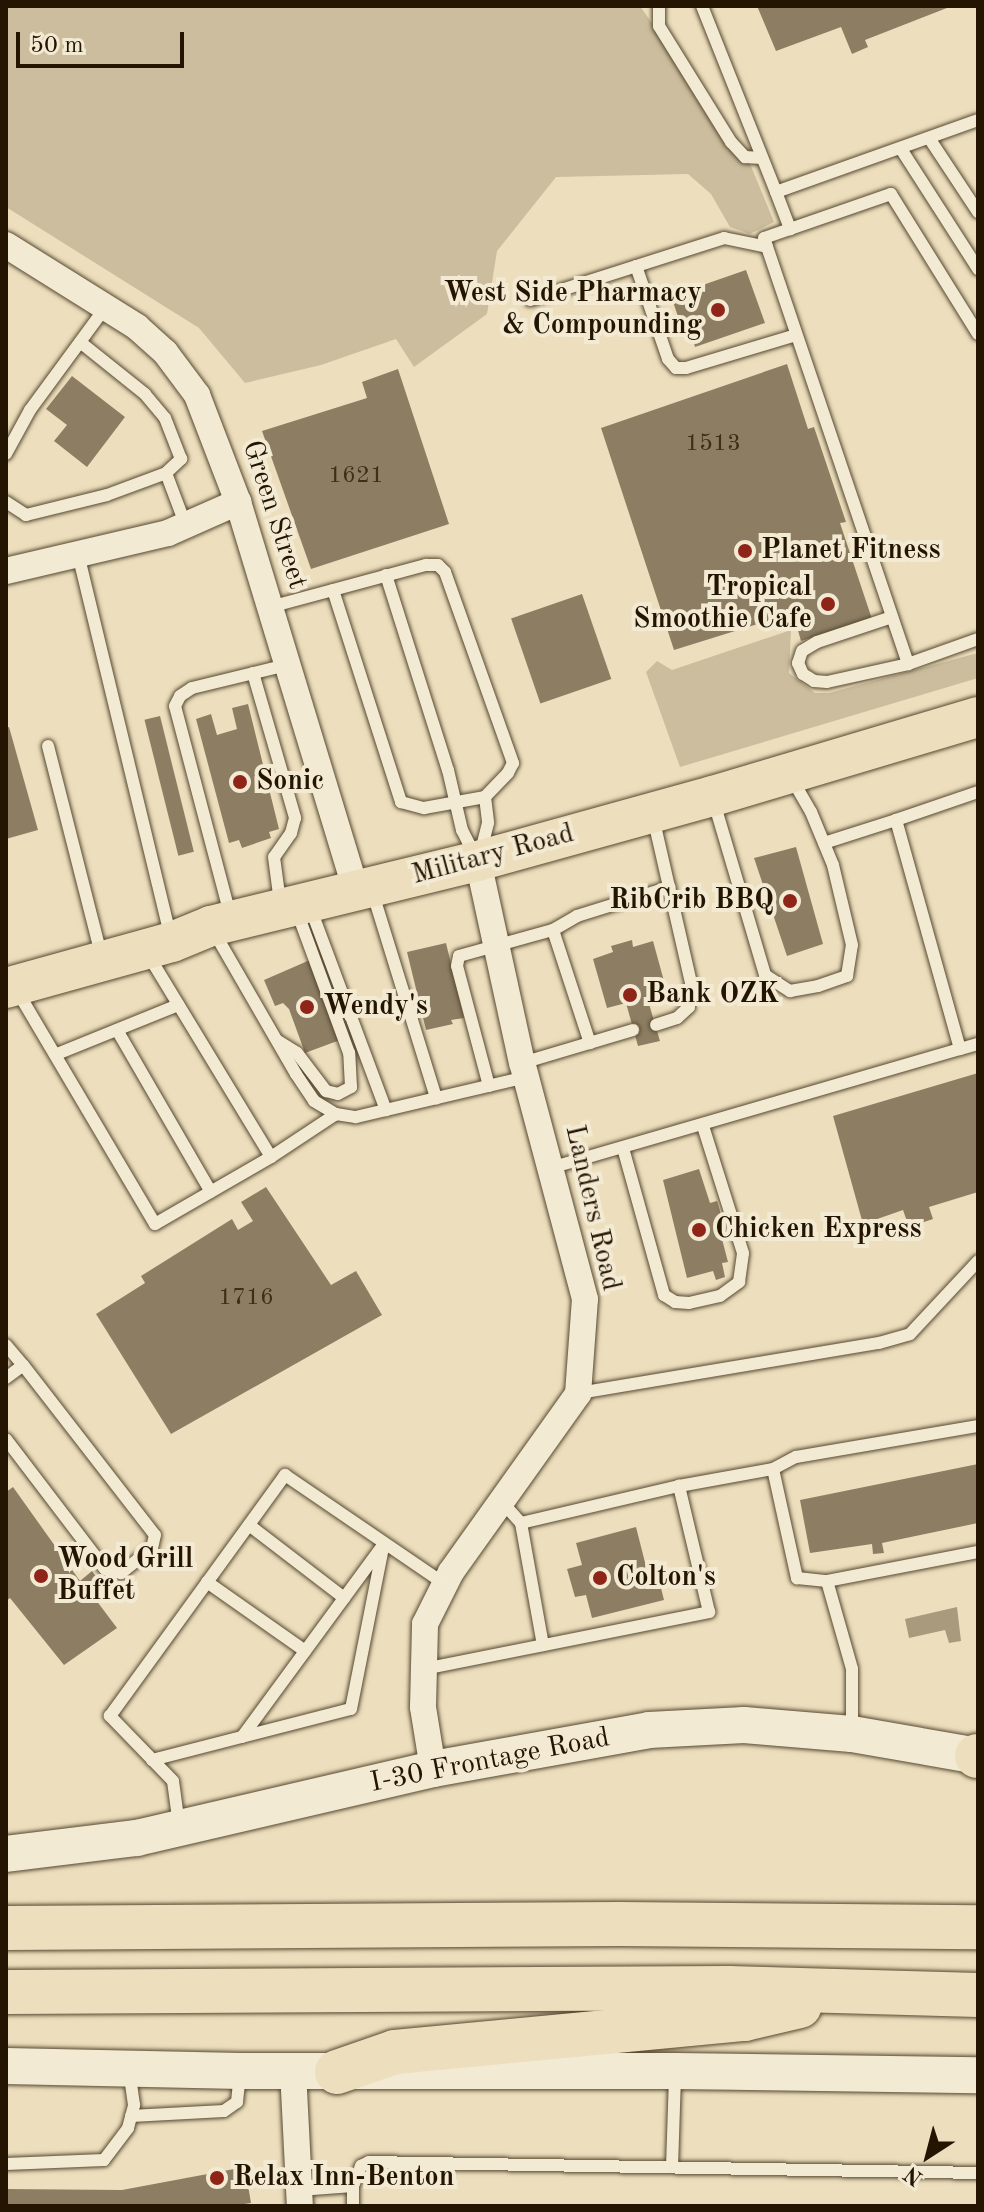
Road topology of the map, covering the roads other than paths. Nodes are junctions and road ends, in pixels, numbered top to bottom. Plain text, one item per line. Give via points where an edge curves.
1 (659, 6) edge
2 (702, 6) edge
3 (978, 120) edge
4 (929, 138) junction
5 (901, 149) junction
6 (762, 158) junction
7 (776, 192) junction
8 (978, 212) edge
9 (790, 229) junction
10 (765, 242) junction
11 (6, 245) edge
12 (636, 266) junction
13 (978, 269) edge
14 (530, 300) dead end
15 (107, 305) junction
16 (978, 334) edge
17 (796, 335) junction
18 (80, 342) junction
19 (6, 454) edge
20 (166, 473) junction
21 (6, 502) edge
22 (238, 502) junction
23 (186, 526) junction
24 (78, 554) junction
25 (6, 571) edge
26 (386, 575) junction
27 (333, 590) junction
28 (270, 607) junction
29 (892, 617) junction
30 (978, 639) edge
31 (908, 664) junction
32 (287, 665) junction
33 (253, 673) junction
34 (978, 717) edge
35 (48, 746) dead end
36 (790, 775) junction
37 (978, 792) edge
38 (713, 796) junction
39 (485, 797) junction
40 (455, 802) junction
41 (652, 812) junction
42 (896, 820) junction
43 (824, 843) junction
44 (478, 861) junction
45 (670, 887) junction
46 (363, 889) junction
47 (295, 906) junction
48 (221, 923) junction
49 (553, 930) junction
50 (159, 946) junction
51 (499, 947) junction
52 (103, 961) junction
53 (10, 987) edge
54 (178, 1005) junction
55 (656, 1025) dead end
56 (117, 1030) junction
57 (633, 1030) dead end
58 (275, 1040) junction
59 (590, 1043) junction
60 (978, 1044) edge
61 (960, 1049) junction
62 (57, 1054) junction
63 (525, 1070) junction
64 (489, 1086) junction
65 (436, 1098) junction
66 (386, 1110) junction
67 (336, 1114) junction
68 (703, 1126) junction
69 (623, 1148) junction
70 (271, 1157) junction
71 (550, 1168) junction
72 (211, 1192) junction
73 (978, 1261) edge
74 (6, 1345) edge
75 (23, 1365) junction
76 (6, 1378) edge
77 (578, 1394) junction
78 (978, 1426) edge
79 (8, 1445) edge
80 (773, 1469) junction
81 (679, 1486) junction
82 (502, 1502) junction
83 (521, 1523) junction
84 (249, 1525) junction
85 (384, 1543) junction
86 (978, 1552) edge
87 (827, 1581) junction
88 (207, 1582) junction
89 (445, 1584) junction
90 (344, 1598) junction
91 (543, 1645) junction
92 (305, 1651) junction
93 (424, 1669) junction
94 (852, 1734) junction
95 (242, 1737) junction
96 (978, 1756) edge
97 (152, 1760) junction
98 (433, 1769) junction
99 (180, 1828) junction
100 (6, 1854) edge
101 (978, 1927) edge
102 (6, 1928) edge
103 (6, 1992) edge
104 (858, 1993) junction
105 (978, 1995) edge
106 (6, 2066) edge
107 (128, 2069) junction
108 (293, 2070) junction
109 (241, 2071) junction
110 (675, 2071) junction
111 (337, 2072) junction
112 (978, 2075) edge
113 (131, 2116) junction
114 (6, 2164) edge
115 (672, 2167) junction
116 (978, 2173) edge
117 (353, 2186) junction
118 (299, 2198) edge
119 (353, 2206) edge

1 - 6 lane via 659,26 731,142 745,157
2 - 6 lane
3 - 4 lane
4 - 5 lane
4 - 8 lane
5 - 7 lane
5 - 13 lane
6 - 7 lane
7 - 9 lane
9 - 10 lane
9 - 16 lane via 891,194
10 - 12 lane via 724,238
10 - 17 lane
11 - 15 street, Green Street
12 - 14 lane
12 - 17 lane via 668,359 676,368
15 - 18 lane
15 - 22 street, Green Street via 165,352 197,395
17 - 29 lane
18 - 19 lane via 30,410
18 - 20 lane via 145,394 165,418 181,459
20 - 21 lane via 107,495 26,515
20 - 23 lane
22 - 23 street
22 - 28 street, Green Street
23 - 24 street
24 - 25 street
24 - 50 lane
26 - 27 lane
26 - 39 lane via 426,565 438,565 445,572 513,763
26 - 40 lane
27 - 28 lane
27 - 40 lane via 401,802 424,808
28 - 32 street, Green Street
29 - 31 lane
29 - 31 lane via 817,642 802,651 798,663 803,674 827,682
30 - 31 lane
32 - 33 lane
32 - 46 street, Green Street
33 - 47 lane via 295,818 274,857
33 - 48 lane via 192,688 175,706
34 - 36 main road, Military Road
35 - 52 lane
36 - 38 main road, Military Road
36 - 43 lane
37 - 42 lane
38 - 41 main road, Military Road
38 - 43 lane via 759,962 765,975 790,991 847,976 851,964 852,945
39 - 40 lane
39 - 44 lane via 488,823
40 - 44 lane
41 - 44 main road, Military Road
41 - 45 lane
42 - 43 lane
42 - 61 lane
44 - 46 main road, Military Road
44 - 51 street, Landers Road
45 - 49 lane via 577,916
45 - 55 lane via 691,983 689,1007
46 - 47 main road, Military Road
46 - 65 lane
47 - 48 main road, Military Road
47 - 58 lane via 349,1053 351,1087 338,1094 326,1091 297,1053
47 - 66 lane
48 - 50 main road, Military Road
48 - 58 lane
49 - 51 lane
49 - 59 lane
50 - 52 main road, Military Road
50 - 54 lane
51 - 63 street, Landers Road
51 - 64 lane via 459,956 457,966
52 - 53 main road, Military Road
53 - 62 lane
54 - 56 lane
54 - 70 lane
56 - 62 lane
56 - 72 lane
57 - 59 lane
58 - 67 lane via 314,1101
59 - 63 lane
60 - 61 lane
61 - 68 lane
62 - 72 lane via 155,1224
63 - 64 lane
63 - 71 street, Landers Road
64 - 65 lane
65 - 66 lane
66 - 67 lane via 356,1117
67 - 70 lane
68 - 69 lane
68 - 69 lane via 743,1253 739,1282 720,1296 689,1303 664,1295
69 - 71 lane
70 - 72 lane
71 - 77 street, Landers Road via 585,1299
73 - 77 lane via 910,1334
74 - 75 lane
75 - 76 lane
75 - 79 lane via 155,1535 152,1548 121,1573 105,1569
77 - 82 street
78 - 80 lane via 796,1457
80 - 81 lane
80 - 87 lane via 797,1578
81 - 83 lane
81 - 91 lane via 709,1612
82 - 83 lane
82 - 89 street
83 - 91 lane
84 - 85 lane via 285,1475
84 - 88 lane
84 - 90 lane
85 - 89 lane
85 - 90 lane
85 - 95 lane via 351,1709
86 - 87 lane
87 - 94 lane via 852,1669
88 - 92 lane
88 - 97 lane via 110,1716
89 - 93 street via 425,1624
90 - 92 lane
91 - 93 lane
92 - 95 lane
93 - 98 street via 423,1707
94 - 96 main road, I-30 Frontage Road
94 - 98 main road, I-30 Frontage Road via 744,1725 649,1730
95 - 97 lane
97 - 99 lane via 173,1781
98 - 99 main road, I-30 Frontage Road
99 - 100 main road, I-30 Frontage Road
101 - 102 highway
103 - 104 highway via 729,1988
104 - 105 highway
104 - 111 highway via 744,2019 395,2052
106 - 107 main road
107 - 109 main road
107 - 113 lane
108 - 109 main road
108 - 111 main road
108 - 118 street
109 - 113 lane via 237,2102 224,2111
110 - 111 main road
110 - 112 main road
110 - 115 lane
113 - 114 lane via 104,2160
115 - 116 lane
115 - 117 lane via 369,2162 361,2166
117 - 118 lane
117 - 119 lane

